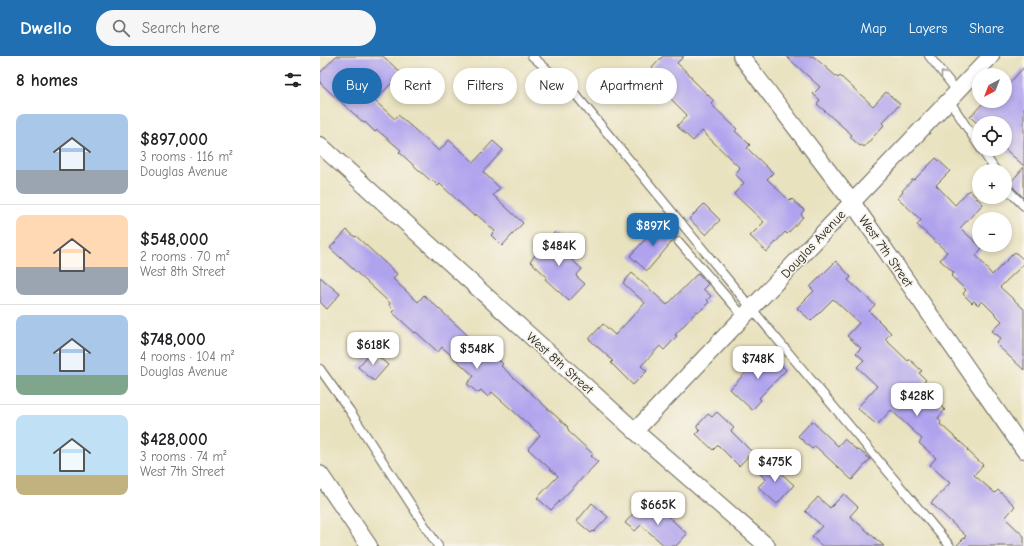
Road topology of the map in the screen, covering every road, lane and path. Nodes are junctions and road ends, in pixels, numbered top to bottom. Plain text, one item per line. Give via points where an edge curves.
1 (532, 56) edge
2 (741, 56) edge
3 (930, 56) edge
4 (990, 56) edge
5 (953, 96) junction
6 (972, 133) edge
7 (320, 145) edge
8 (1012, 194) edge
9 (852, 202) junction
10 (1024, 206) edge
11 (679, 242) dead end
12 (748, 313) junction
13 (320, 369) edge
14 (635, 431) junction
15 (1024, 450) edge
16 (320, 474) edge
17 (369, 546) edge
18 (438, 546) edge
19 (767, 546) edge
20 (950, 546) edge

1 - 12 lane via 576,95
2 - 9 street, West 7th Street
5 -> 3 lane
4 - 5 street, Douglas Avenue
5 - 6 lane
5 - 9 street, Douglas Avenue
7 - 14 street, West 8th Street
8 - 10 lane
9 - 12 street, Douglas Avenue
9 - 15 street, West 7th Street
11 - 12 lane
12 - 14 street, Douglas Avenue
12 - 20 lane
13 - 18 lane
14 - 19 street, West 8th Street
16 - 17 street

